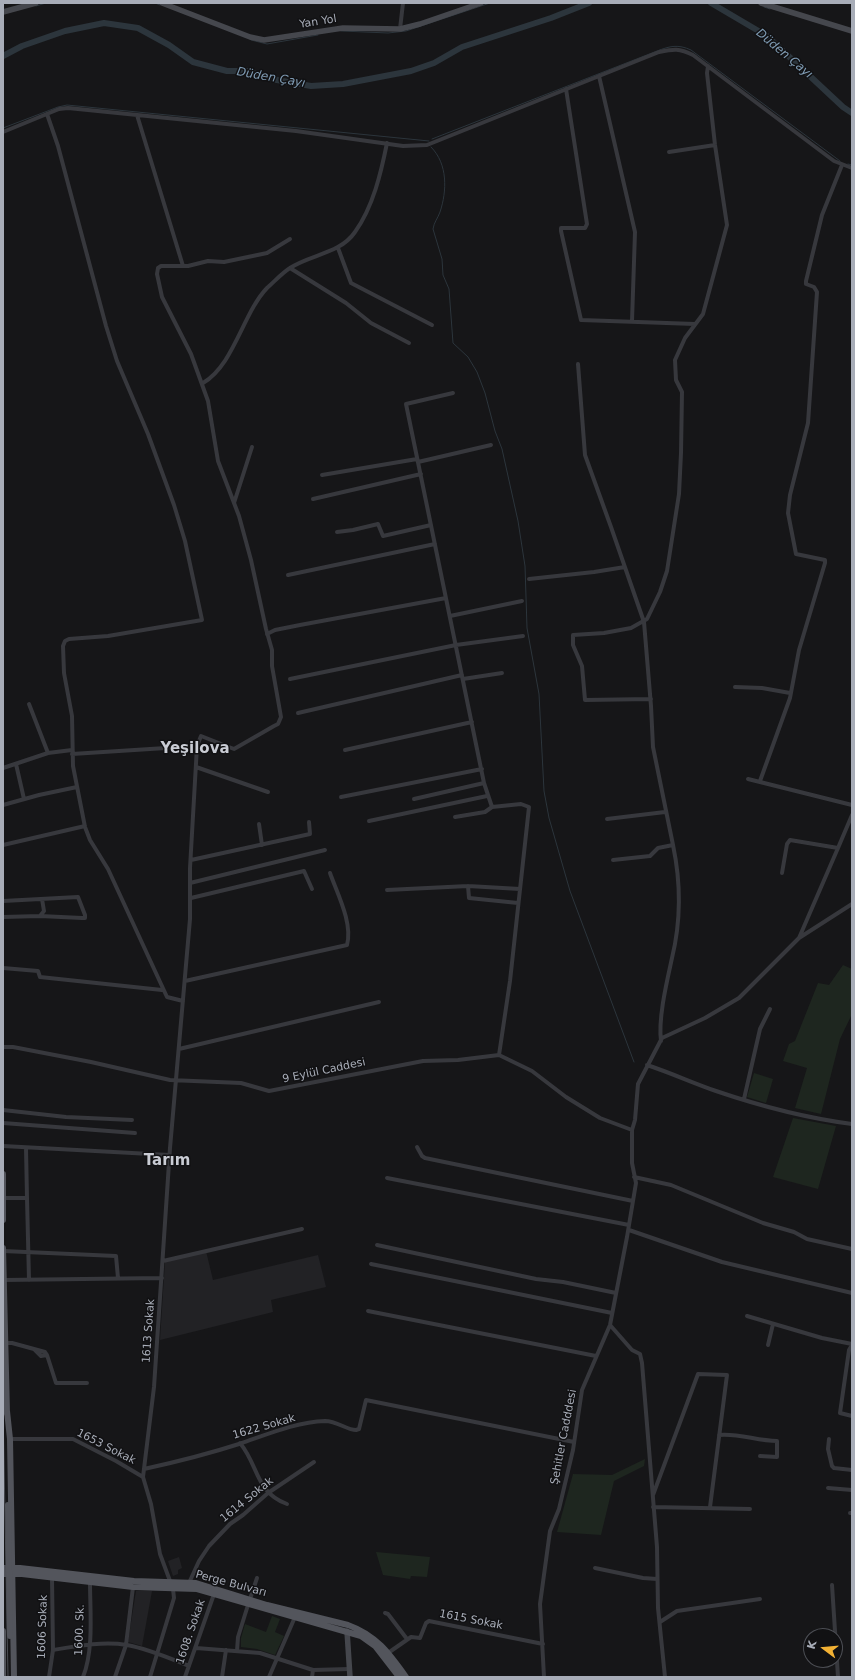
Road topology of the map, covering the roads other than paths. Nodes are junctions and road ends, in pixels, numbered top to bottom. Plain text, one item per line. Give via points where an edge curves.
1 (36, 3) edge
2 (162, 3) edge
3 (402, 3) edge
4 (481, 3) edge
5 (762, 3) edge
6 (3, 12) edge
7 (400, 29) junction
8 (852, 31) edge
9 (708, 66) junction
10 (599, 76) junction
11 (566, 89) junction
12 (47, 114) junction
13 (137, 115) junction
14 (3, 132) edge
15 (387, 144) junction
16 (715, 145) junction
17 (669, 152) dead end
18 (842, 165) junction
19 (852, 168) edge
20 (290, 239) dead end
21 (338, 248) junction
22 (183, 266) junction
23 (290, 268) junction
24 (632, 321) junction
25 (695, 324) junction
26 (432, 325) dead end
27 (409, 343) dead end
28 (578, 364) dead end
29 (203, 383) junction
30 (453, 393) dead end
31 (491, 445) dead end
32 (252, 446) dead end
33 (418, 460) junction
34 (421, 474) junction
35 (322, 475) dead end
36 (313, 499) dead end
37 (234, 503) junction
38 (431, 525) junction
39 (337, 532) dead end
40 (436, 544) junction
41 (625, 567) junction
42 (288, 575) dead end
43 (529, 579) dead end
44 (446, 598) junction
45 (522, 601) dead end
46 (450, 616) junction
47 (644, 622) junction
48 (267, 634) junction
49 (523, 636) dead end
50 (456, 645) junction
51 (502, 673) dead end
52 (463, 677) junction
53 (290, 679) dead end
54 (735, 687) dead end
55 (790, 693) junction
56 (651, 699) junction
57 (29, 704) dead end
58 (298, 713) dead end
59 (472, 722) junction
60 (197, 746) junction
61 (345, 750) dead end
62 (72, 752) junction
63 (48, 753) junction
64 (16, 764) junction
65 (196, 767) junction
66 (3, 768) edge
67 (482, 769) junction
68 (748, 779) dead end
69 (760, 781) junction
70 (484, 783) junction
71 (77, 787) junction
72 (268, 792) dead end
73 (487, 796) junction
74 (341, 797) dead end
75 (24, 799) junction
76 (414, 799) dead end
77 (852, 804) edge
78 (3, 806) edge
79 (492, 807) junction
80 (665, 812) junction
81 (852, 815) edge
82 (455, 817) dead end
83 (607, 819) dead end
84 (369, 821) dead end
85 (309, 822) dead end
86 (259, 824) dead end
87 (85, 826) junction
88 (3, 845) edge
89 (262, 845) junction
90 (672, 845) junction
91 (838, 848) junction
92 (325, 850) dead end
93 (191, 860) junction
94 (613, 860) dead end
95 (330, 873) dead end
96 (782, 873) dead end
97 (190, 883) junction
98 (468, 886) junction
99 (312, 889) dead end
100 (520, 889) junction
101 (387, 890) dead end
102 (190, 898) junction
103 (42, 899) junction
104 (3, 901) edge
105 (518, 903) junction
106 (852, 904) edge
107 (40, 916) junction
108 (3, 917) edge
109 (799, 938) junction
110 (3, 968) edge
111 (185, 981) junction
112 (162, 990) junction
113 (183, 1001) junction
114 (379, 1002) dead end
115 (770, 1009) dead end
116 (661, 1041) junction
117 (3, 1047) edge
118 (179, 1049) junction
119 (499, 1055) junction
120 (648, 1065) junction
121 (175, 1081) junction
122 (744, 1099) junction
123 (3, 1110) edge
124 (132, 1120) dead end
125 (3, 1124) edge
126 (852, 1124) edge
127 (632, 1130) junction
128 (135, 1133) dead end
129 (3, 1146) edge
130 (417, 1147) dead end
131 (26, 1148) junction
132 (169, 1155) junction
133 (3, 1174) edge
134 (634, 1177) junction
135 (387, 1178) dead end
136 (4, 1198) edge
137 (27, 1198) junction
138 (633, 1201) junction
139 (3, 1220) edge
140 (629, 1228) junction
141 (302, 1229) dead end
142 (377, 1244) dead end
143 (3, 1248) edge
144 (852, 1249) edge
145 (3, 1251) edge
146 (29, 1252) junction
147 (162, 1261) junction
148 (371, 1264) dead end
149 (118, 1278) junction
150 (162, 1278) junction
151 (4, 1280) edge
152 (29, 1280) junction
153 (616, 1293) junction
154 (852, 1293) edge
155 (368, 1311) dead end
156 (612, 1313) junction
157 (747, 1316) dead end
158 (773, 1324) junction
159 (610, 1325) junction
160 (5, 1343) junction
161 (852, 1344) edge
162 (768, 1345) dead end
163 (596, 1356) junction
164 (87, 1383) dead end
165 (7, 1411) junction
166 (852, 1416) edge
167 (720, 1435) junction
168 (10, 1439) junction
169 (829, 1439) dead end
170 (574, 1442) junction
171 (240, 1443) junction
172 (760, 1456) dead end
173 (314, 1462) dead end
174 (144, 1469) junction
175 (852, 1470) edge
176 (143, 1477) junction
177 (828, 1488) dead end
178 (852, 1490) edge
179 (268, 1493) junction
180 (653, 1496) junction
181 (287, 1504) dead end
182 (653, 1507) junction
183 (710, 1507) junction
184 (750, 1509) dead end
185 (13, 1559) junction
186 (3, 1564) edge
187 (3, 1568) edge
188 (595, 1568) dead end
189 (13, 1571) junction
190 (3, 1574) edge
191 (3, 1578) edge
192 (52, 1578) junction
193 (257, 1578) dead end
194 (657, 1579) junction
195 (169, 1581) junction
196 (90, 1582) junction
197 (13, 1583) junction
198 (189, 1583) junction
199 (832, 1585) dead end
200 (133, 1587) junction
201 (173, 1589) junction
202 (214, 1594) junction
203 (760, 1599) dead end
204 (249, 1602) junction
205 (385, 1614) dead end
206 (296, 1617) junction
207 (660, 1622) junction
208 (3, 1631) edge
209 (347, 1631) junction
210 (3, 1636) edge
211 (407, 1639) junction
212 (89, 1644) junction
213 (542, 1644) junction
214 (126, 1645) junction
215 (196, 1648) junction
216 (53, 1650) junction
217 (226, 1650) junction
218 (237, 1650) junction
219 (157, 1653) junction
220 (388, 1653) junction
221 (277, 1660) junction
222 (189, 1666) junction
223 (349, 1669) junction
224 (314, 1670) junction
225 (3, 1677) edge
226 (11, 1677) edge
227 (14, 1677) edge
228 (49, 1677) edge
229 (83, 1677) edge
230 (115, 1677) edge
231 (150, 1677) edge
232 (185, 1677) edge
233 (222, 1677) edge
234 (269, 1677) edge
235 (312, 1677) edge
236 (350, 1677) edge
237 (400, 1677) edge
238 (406, 1677) edge
239 (544, 1677) edge
240 (665, 1677) edge
241 (838, 1677) edge

1 - 6 street
2 - 7 street, Yan Yol via 260,40 275,40 343,28
3 - 7 street
4 - 7 street, Yan Yol
5 - 8 street
9 - 10 street via 682,49 673,49
9 - 16 street
9 - 18 street
10 - 11 street
10 - 24 street via 635,232
11 - 15 street via 426,145
11 - 24 street via 587,224 585,228 562,228 561,231 581,320
12 - 13 street via 68,108
12 - 14 street
12 - 62 street via 115,354 174,505 185,541 202,620 65,641 64,673 72,716
13 - 15 street
13 - 22 street
15 - 21 street via 366,212 353,235
16 - 17 street
16 - 25 street via 727,225 710,296 703,314
18 - 19 street
18 - 55 street via 822,215 806,281 806,284 817,292 813,367 808,423 788,513 796,554 825,562 799,650
20 - 22 street via 268,253 224,262 208,261
21 - 23 street
21 - 26 street via 351,283
22 - 29 street via 161,266 157,274 165,304
23 - 27 street via 371,322
23 - 29 street via 259,298 226,356 209,380
24 - 25 street
25 - 47 street via 675,360 676,380 682,392 682,453 679,494 667,571 653,609
28 - 41 street via 585,455
29 - 37 street via 218,461
30 - 33 street via 406,404
31 - 33 street
32 - 37 street
33 - 34 street
33 - 35 street
34 - 36 street
34 - 38 street
37 - 48 street via 251,560
38 - 39 street via 383,536 378,524
38 - 40 street
40 - 42 street
40 - 44 street
41 - 43 street
41 - 47 street
44 - 46 street
44 - 48 street via 275,630
45 - 46 street
46 - 50 street
47 - 56 street
47 - 56 street via 631,628 604,633 573,635 573,640 582,666 585,700
48 - 60 street via 273,655 272,666 280,720 234,749 201,736
49 - 50 street
50 - 52 street
50 - 53 street
51 - 52 street
52 - 58 street
52 - 59 street
54 - 55 street
55 - 69 street
56 - 80 street via 653,747
57 - 63 street
59 - 61 street
59 - 67 street
60 - 62 street
60 - 65 street, 1613 Sokak
62 - 63 street
62 - 71 street
63 - 64 street
64 - 66 street
64 - 75 street
65 - 72 street
65 - 93 street, 1613 Sokak
67 - 70 street
67 - 74 street
68 - 69 street
69 - 77 street
70 - 73 street
70 - 76 street
71 - 75 street
71 - 87 street
73 - 79 street
73 - 84 street
75 - 78 street
79 - 82 street via 485,812
79 - 100 street via 521,804 529,808
80 - 83 street
80 - 90 street
81 - 91 street
85 - 89 street via 310,834
86 - 89 street
87 - 88 street
87 - 112 street via 152,962
89 - 93 street
90 - 94 street via 658,848 650,856
90 - 116 street via 677,864 679,910 665,996
91 - 96 street via 790,840
91 - 109 street
92 - 97 street
93 - 97 street, 1613 Sokak
95 - 111 street via 343,906 348,935 347,945
97 - 102 street, 1613 Sokak
98 - 100 street
98 - 101 street
98 - 105 street via 469,898
99 - 102 street via 304,871
100 - 105 street
102 - 111 street, 1613 Sokak
103 - 104 street
103 - 107 street via 44,911
103 - 107 street via 78,897 85,918
105 - 119 street
106 - 109 street
107 - 108 street
109 - 116 street via 739,998 704,1018 670,1033
110 - 112 street via 32,969 38,971 40,978
111 - 113 street, 1613 Sokak
112 - 113 street via 167,997
113 - 118 street, 1613 Sokak
114 - 118 street
115 - 122 street via 760,1029
116 - 120 street, Şehitler Cadddesi
117 - 121 street, 9 Eylül Caddesi via 54,1054
118 - 121 street, 1613 Sokak
119 - 121 street, 9 Eylül Caddesi via 423,1061 269,1091 241,1083
119 - 127 street via 532,1070 600,1118
120 - 122 street
120 - 127 street, Şehitler Cadddesi via 638,1084
121 - 132 street, 1613 Sokak
122 - 126 street via 808,1116
123 - 124 street
125 - 128 street
127 - 134 street, Şehitler Cadddesi
129 - 131 street
130 - 138 street via 425,1158
131 - 132 street
131 - 137 street
132 - 147 street, 1613 Sokak
133 - 136 main road
134 - 138 street, Şehitler Cadddesi via 636,1184
134 - 144 street via 671,1186 808,1239
135 - 140 street
136 - 137 street
136 - 139 main road
137 - 146 street
138 - 140 street, Şehitler Cadddesi
140 - 153 street, Şehitler Cadddesi
140 - 154 street via 722,1262
141 - 147 street
142 - 153 street via 536,1279
143 - 145 main road
145 - 146 street
145 - 151 main road
146 - 149 street via 116,1256
146 - 152 street
147 - 150 street, 1613 Sokak
148 - 156 street
149 - 150 street
149 - 152 street
150 - 174 street, 1613 Sokak via 154,1387
151 - 152 street
151 - 160 main road
153 - 156 street, Şehitler Cadddesi
155 - 163 street
156 - 159 street, Şehitler Cadddesi
157 - 158 street
158 - 161 street
158 - 162 street
159 - 163 street, Şehitler Cadddesi
159 - 180 street via 632,1350 640,1354
160 - 164 street via 35,1350 41,1356 47,1355 56,1383
160 - 165 main road
161 - 166 street via 840,1413
163 - 170 street, Şehitler Cadddesi via 582,1390
165 - 168 main road
165 - 226 main road, bridge
167 - 172 street via 732,1434 777,1441 777,1457
167 - 180 street via 727,1375 698,1374
167 - 183 street
168 - 176 street, 1653 Sokak via 73,1439
168 - 185 main road
169 - 175 street via 828,1449 832,1466
170 - 171 street, 1622 Sokak via 366,1400 359,1429 324,1421 273,1432
170 - 213 street, Şehitler Cadddesi via 559,1509 550,1530 540,1604
171 - 174 street, 1622 Sokak
171 - 179 street via 247,1451 254,1470
173 - 179 street, 1614 Sokak
174 - 176 street, 1613 Sokak
176 - 195 street, 1613 Sokak via 160,1554
177 - 178 street
179 - 181 street
179 - 198 street, 1614 Sokak via 230,1524 209,1546
180 - 182 street
182 - 183 street
182 - 194 street
183 - 184 street
185 - 186 main road
185 - 189 main road
187 - 189 main road, Perge Bulvarı
188 - 194 street
189 - 190 main road, Perge Bulvarı
189 - 192 main road, Perge Bulvarı
189 - 195 main road, Perge Bulvarı
189 - 197 main road
191 - 197 main road via 8,1578
192 - 196 main road, Perge Bulvarı
192 - 216 street, 1606 Sokak
193 - 204 street
194 - 207 street
195 - 198 main road, Perge Bulvarı
195 - 201 street, 1613 Sokak
196 - 200 main road, Perge Bulvarı
196 - 212 street, 1600. Sk.
197 - 227 main road
198 - 204 main road, Perge Bulvarı via 204,1585
199 - 241 street
200 - 201 main road, Perge Bulvarı
200 - 214 street
201 - 202 main road, Perge Bulvarı via 194,1589
201 - 219 street via 174,1598
202 - 204 main road, Perge Bulvarı
202 - 215 street, 1608. Sokak
203 - 207 street via 677,1611
204 - 206 main road, Perge Bulvarı
204 - 218 street via 238,1637
204 - 220 main road, Perge Bulvarı via 356,1628 374,1637
205 - 211 street via 388,1614
206 - 209 main road, Perge Bulvarı
206 - 221 street
207 - 240 street
208 - 210 main road
209 - 223 street
209 - 237 main road, Perge Bulvarı via 361,1636 375,1646
210 - 225 main road
211 - 213 street, 1615 Sokak via 420,1638 429,1621
211 - 220 street, 1615 Sokak
212 - 214 street
212 - 216 street
212 - 229 street, 1600. Sk. via 88,1666
213 - 239 street, Şehitler Cadddesi
214 - 219 street
214 - 230 street
215 - 217 street
215 - 222 street, 1608. Sokak
216 - 228 street, 1606 Sokak
217 - 218 street
217 - 233 street
218 - 221 street via 260,1653
219 - 222 street
219 - 231 street
220 - 238 main road, Perge Bulvarı
221 - 224 street
221 - 234 street
222 - 232 street, 1608. Sokak
223 - 224 street
223 - 236 street
224 - 235 street

